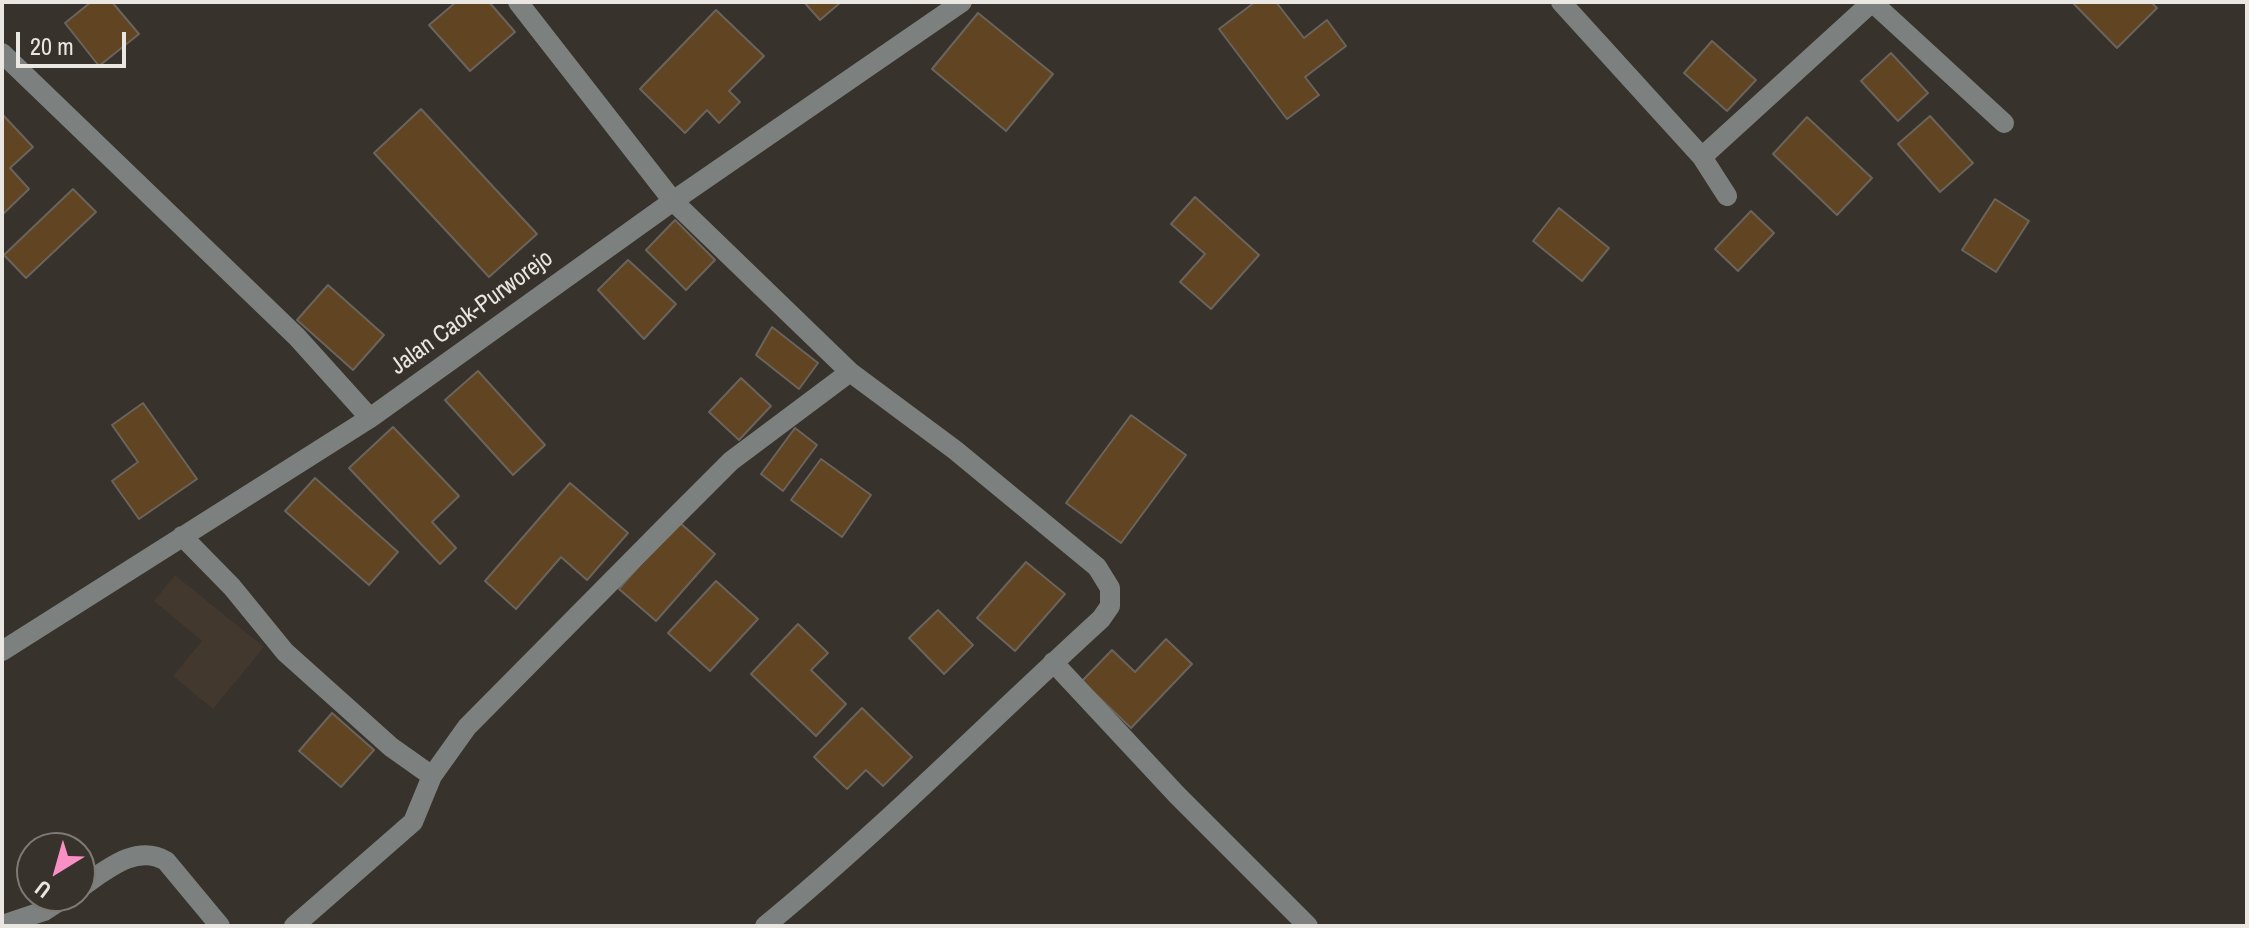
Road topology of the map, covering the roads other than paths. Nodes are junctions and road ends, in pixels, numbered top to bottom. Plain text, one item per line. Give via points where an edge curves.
1 (518, 2) edge
2 (962, 2) edge
3 (1561, 2) edge
4 (1872, 2) edge
5 (2, 53) edge
6 (2004, 123) dead end
7 (1702, 157) junction
8 (1727, 196) dead end
9 (673, 201) junction
10 (850, 372) junction
11 (370, 418) junction
12 (182, 536) junction
13 (2, 651) edge
14 (1053, 662) junction
15 (432, 776) junction
16 (96, 879) edge
17 (41, 912) edge
18 (2, 925) edge
19 (220, 926) edge
20 (294, 926) edge
21 (765, 926) edge
22 (1308, 926) edge

1 - 9 street
2 - 9 street, Jalan Caok-Purworejo
3 - 7 street
4 - 6 street
4 - 7 street
5 - 11 street via 297,337
7 - 8 street
9 - 10 street
9 - 11 street, Jalan Caok-Purworejo
10 - 14 street via 1097,567 1110,588 1110,606
10 - 15 street via 731,461 467,727
11 - 12 street, Jalan Caok-Purworejo
12 - 13 street, Jalan Caok-Purworejo
12 - 15 street via 285,652 391,747
14 - 21 street via 868,840
14 - 22 street
15 - 20 street via 413,822
16 - 19 street via 140,854 156,855
17 - 18 street

